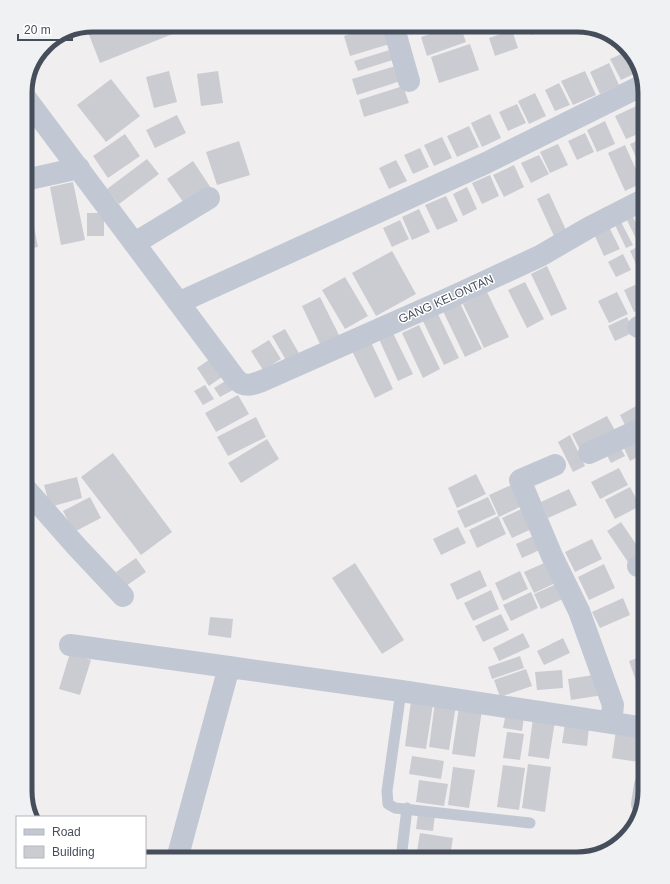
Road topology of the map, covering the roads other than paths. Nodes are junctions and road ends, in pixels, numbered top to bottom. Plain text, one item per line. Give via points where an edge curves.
1 (395, 32) edge
2 (409, 81) dead end
3 (637, 88) edge
4 (32, 106) edge
5 (79, 168) junction
6 (32, 178) edge
7 (209, 198) dead end
8 (638, 203) edge
9 (135, 244) junction
10 (180, 302) junction
11 (638, 430) edge
12 (589, 453) dead end
13 (555, 466) dead end
14 (32, 496) edge
15 (123, 596) dead end
16 (70, 645) dead end
17 (229, 667) junction
18 (401, 691) junction
19 (611, 723) junction
20 (638, 727) edge
21 (407, 808) junction
22 (530, 823) dead end
23 (179, 852) edge
24 (403, 852) edge

1 - 2 street
3 - 10 street via 486,163
4 - 5 street
5 - 6 street
5 - 9 street
7 - 9 street
8 - 10 street, GANG KELONTAN via 540,256 262,381 247,385 241,384 235,378
9 - 10 street
11 - 12 street
13 - 19 street via 520,480 552,556 579,611 613,705
14 - 15 street
16 - 17 street
17 - 18 street
17 - 23 street
18 - 19 street
18 - 21 lane via 386,798 391,806
19 - 20 street
21 - 22 lane
21 - 24 lane

